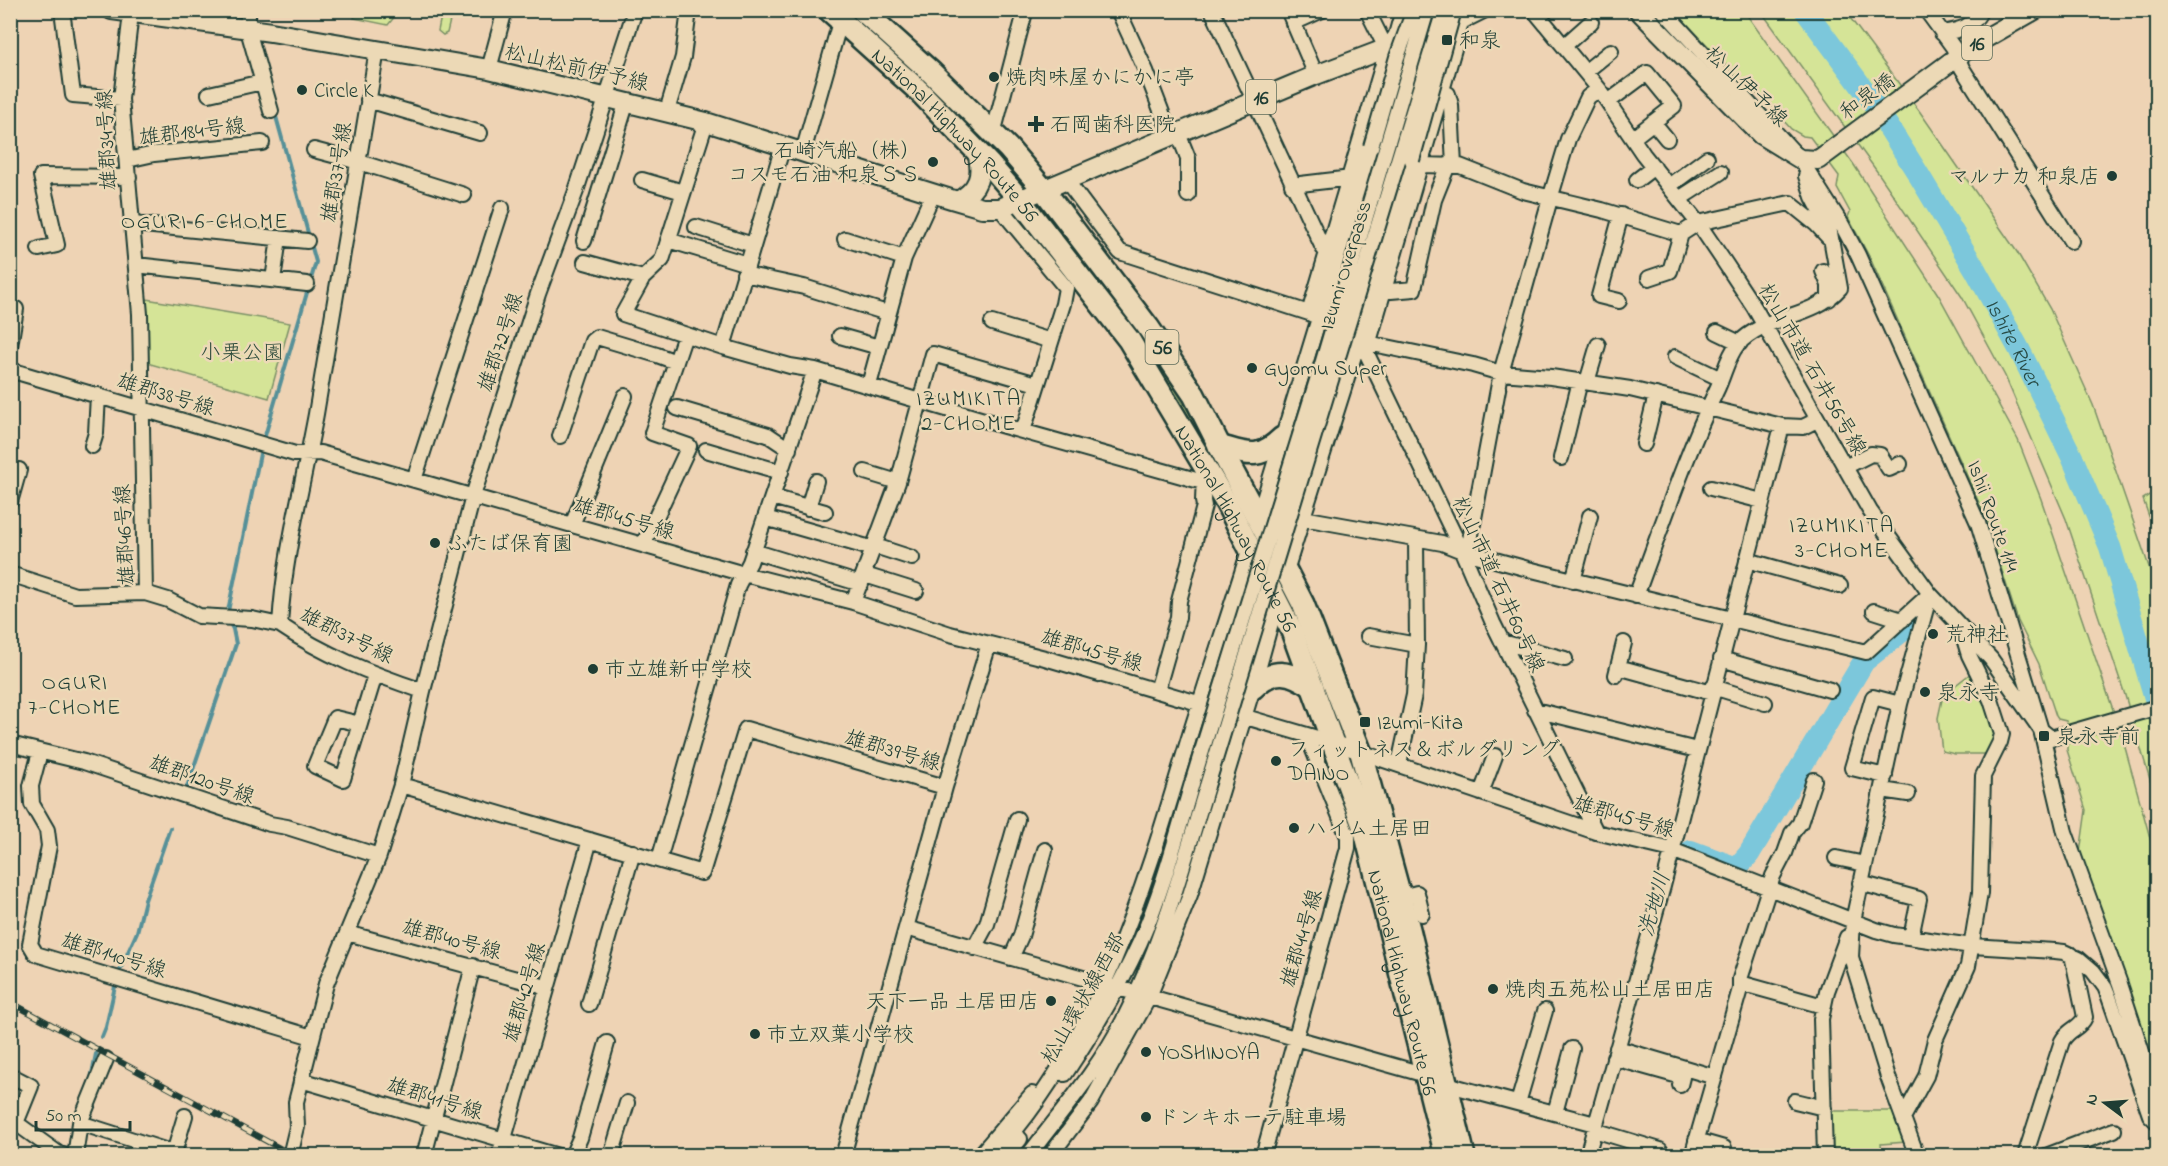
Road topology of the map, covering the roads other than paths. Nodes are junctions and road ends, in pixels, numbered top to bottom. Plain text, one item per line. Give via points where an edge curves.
1 (63, 10) edge
2 (112, 10) edge
3 (248, 10) edge
4 (505, 10) edge
5 (635, 10) edge
6 (689, 10) edge
7 (862, 10) edge
8 (1023, 10) edge
9 (1118, 10) edge
10 (1212, 10) edge
11 (1322, 10) edge
12 (1367, 10) edge
13 (1403, 10) edge
14 (1414, 10) edge
15 (1427, 10) edge
16 (1444, 10) edge
17 (1481, 10) edge
18 (1534, 10) edge
19 (1638, 10) edge
20 (1663, 10) edge
21 (1926, 10) edge
22 (1981, 10) edge
23 (2035, 10) edge
24 (130, 13) junction
25 (838, 13) edge
26 (1459, 14) edge
27 (207, 17) edge
28 (1291, 17) edge
29 (1591, 22) dead end
30 (248, 30) junction
31 (1942, 33) junction
32 (1564, 46) junction
33 (1388, 47) junction
34 (377, 50) junction
35 (1611, 51) dead end
36 (1957, 58) junction
37 (489, 69) junction
38 (1586, 72) junction
39 (1316, 75) junction
40 (262, 82) junction
41 (1599, 89) junction
42 (1442, 92) junction
43 (209, 94) dead end
44 (606, 96) junction
45 (121, 99) junction
46 (368, 100) junction
47 (1254, 100) junction
48 (627, 101) junction
49 (1608, 102) junction
50 (271, 111) dead end
51 (667, 111) junction
52 (706, 122) junction
53 (1653, 122) junction
54 (1363, 130) junction
55 (480, 134) dead end
56 (993, 134) junction
57 (1173, 134) junction
58 (1633, 138) junction
59 (1667, 140) dead end
60 (262, 143) dead end
61 (783, 146) junction
62 (1426, 148) junction
63 (314, 150) dead end
64 (803, 152) junction
65 (977, 152) junction
66 (1707, 158) dead end
67 (1800, 159) junction
68 (127, 160) junction
69 (359, 162) junction
70 (1416, 163) junction
71 (1451, 166) junction
72 (1654, 167) junction
73 (1720, 172) dead end
74 (129, 177) junction
75 (642, 180) dead end
76 (1066, 180) junction
77 (1637, 180) dead end
78 (1348, 181) junction
79 (1292, 185) junction
80 (1669, 186) junction
81 (1043, 189) junction
82 (683, 192) junction
83 (933, 194) junction
84 (464, 195) dead end
85 (1188, 195) dead end
86 (1550, 199) junction
87 (1678, 199) junction
88 (1020, 200) junction
89 (958, 201) junction
90 (502, 208) dead end
91 (1000, 208) junction
92 (1621, 215) junction
93 (1406, 216) junction
94 (1430, 217) junction
95 (1698, 223) junction
96 (133, 224) junction
97 (696, 227) dead end
98 (1681, 234) junction
99 (279, 238) junction
100 (668, 240) junction
101 (845, 240) dead end
102 (1832, 240) junction
103 (584, 241) dead end
104 (2071, 241) dead end
105 (307, 242) dead end
106 (753, 245) junction
107 (39, 249) dead end
108 (1328, 249) junction
109 (904, 258) junction
110 (585, 262) dead end
111 (136, 265) junction
112 (745, 269) junction
113 (1823, 271) dead end
114 (643, 278) junction
115 (1649, 278) dead end
116 (273, 280) junction
117 (307, 284) dead end
118 (1384, 290) junction
119 (1829, 299) junction
120 (1619, 301) dead end
121 (16, 309) dead end
122 (887, 313) junction
123 (1314, 315) junction
124 (992, 323) dead end
125 (1764, 325) junction
126 (1717, 332) dead end
127 (685, 335) junction
128 (840, 336) dead end
129 (1051, 341) junction
130 (1740, 343) junction
131 (1598, 345) dead end
132 (10, 346) edge
133 (723, 347) junction
134 (879, 347) junction
135 (1367, 348) junction
136 (1675, 357) dead end
137 (676, 362) junction
138 (10, 370) edge
139 (815, 370) junction
140 (1501, 373) junction
141 (1721, 379) junction
142 (1584, 382) junction
143 (1036, 384) junction
144 (869, 385) junction
145 (98, 395) junction
146 (1656, 395) junction
147 (625, 396) dead end
148 (921, 401) junction
149 (141, 408) junction
150 (677, 408) dead end
151 (1708, 408) junction
152 (1818, 420) junction
153 (1782, 426) junction
154 (1023, 430) junction
155 (560, 436) dead end
156 (1282, 438) junction
157 (1644, 444) dead end
158 (92, 446) dead end
159 (1219, 446) junction
160 (789, 449) junction
161 (706, 450) dead end
162 (309, 454) junction
163 (1561, 458) dead end
164 (1900, 464) dead end
165 (1845, 467) junction
166 (19, 470) dead end
167 (781, 472) junction
168 (865, 472) dead end
169 (414, 480) junction
170 (816, 481) dead end
171 (898, 482) junction
172 (1712, 488) dead end
173 (1209, 491) junction
174 (473, 496) junction
175 (772, 497) junction
176 (1762, 501) junction
177 (10, 502) edge
178 (808, 507) junction
179 (825, 512) dead end
180 (1590, 516) dead end
181 (765, 518) junction
182 (1303, 518) junction
183 (1258, 519) junction
184 (572, 525) junction
185 (1416, 539) junction
186 (643, 545) junction
187 (874, 548) junction
188 (1250, 548) junction
189 (753, 551) junction
190 (1462, 551) junction
191 (912, 558) dead end
192 (1747, 560) junction
193 (1286, 571) junction
194 (10, 574) edge
195 (744, 574) junction
196 (863, 579) junction
197 (1573, 580) junction
198 (1840, 585) dead end
199 (916, 591) dead end
200 (145, 593) junction
201 (1930, 594) junction
202 (1636, 596) junction
203 (1277, 601) junction
204 (853, 602) junction
205 (1874, 611) dead end
206 (1732, 618) junction
207 (1902, 620) junction
208 (280, 625) junction
209 (1961, 628) junction
210 (1368, 636) dead end
211 (1502, 642) junction
212 (1624, 643) dead end
213 (989, 644) junction
214 (1417, 645) junction
215 (1564, 659) dead end
216 (1721, 659) junction
217 (375, 675) junction
218 (1313, 687) junction
219 (1253, 688) junction
220 (1712, 690) junction
221 (1830, 690) dead end
222 (423, 691) junction
223 (1157, 691) junction
224 (1765, 703) dead end
225 (1199, 704) junction
226 (1900, 704) junction
227 (2157, 707) edge
228 (1535, 710) junction
229 (1244, 717) junction
230 (360, 724) dead end
231 (2041, 730) junction
232 (1307, 735) junction
233 (1334, 743) junction
234 (10, 744) edge
235 (1697, 750) junction
236 (40, 752) junction
237 (1361, 753) junction
238 (1494, 756) dead end
239 (1399, 764) junction
240 (1193, 780) joint
241 (1814, 780) dead end
242 (1883, 783) junction
243 (400, 785) junction
244 (1207, 786) joint
245 (945, 787) junction
246 (1481, 793) junction
247 (1908, 794) dead end
248 (1017, 819) dead end
249 (1596, 832) junction
250 (590, 840) junction
251 (1045, 850) dead end
252 (1671, 850) junction
253 (633, 852) junction
254 (380, 856) junction
255 (1836, 858) dead end
256 (659, 860) junction
257 (1865, 864) junction
258 (1860, 883) junction
259 (1769, 888) junction
260 (1392, 899) junction
261 (1422, 914) dead end
262 (1852, 921) junction
263 (906, 928) junction
264 (347, 933) junction
265 (1911, 937) junction
266 (1972, 946) junction
267 (974, 948) junction
268 (2072, 955) junction
269 (1011, 958) junction
270 (473, 966) junction
271 (1740, 982) junction
272 (1111, 987) junction
273 (545, 989) junction
274 (1135, 993) junction
275 (1149, 997) junction
276 (590, 1004) dead end
277 (1823, 1006) junction
278 (1545, 1011) dead end
279 (1077, 1036) junction
280 (312, 1037) junction
281 (1295, 1040) junction
282 (607, 1043) dead end
283 (1572, 1049) dead end
284 (1615, 1053) junction
285 (106, 1059) dead end
286 (1108, 1069) junction
287 (10, 1075) edge
288 (1426, 1076) junction
289 (1715, 1077) junction
290 (301, 1080) junction
291 (1447, 1083) junction
292 (1680, 1085) dead end
293 (1795, 1101) dead end
294 (2157, 1101) edge
295 (627, 1103) dead end
296 (1518, 1103) junction
297 (1824, 1108) junction
298 (1555, 1113) junction
299 (185, 1116) dead end
300 (1903, 1118) junction
301 (433, 1119) junction
302 (2100, 1121) dead end
303 (80, 1123) junction
304 (2157, 1123) edge
305 (2114, 1130) dead end
306 (1593, 1131) junction
307 (2098, 1136) junction
308 (502, 1140) junction
309 (1696, 1140) junction
310 (1724, 1148) dead end
311 (1657, 1153) edge
312 (66, 1155) edge
313 (75, 1155) edge
314 (290, 1155) edge
315 (424, 1155) edge
316 (499, 1155) edge
317 (558, 1155) edge
318 (572, 1155) edge
319 (611, 1155) edge
320 (843, 1155) edge
321 (979, 1155) edge
322 (993, 1155) edge
323 (1006, 1155) edge
324 (1028, 1155) edge
325 (1038, 1155) edge
326 (1050, 1155) edge
327 (1263, 1155) edge
328 (1446, 1155) edge
329 (1464, 1155) edge
330 (1587, 1155) edge
331 (1692, 1155) edge
332 (1826, 1155) edge
333 (1917, 1155) edge
334 (2025, 1155) edge
335 (2046, 1155) edge

1 - 45 street via 73,95
2 - 24 main road, 松山松前伊予線
3 - 30 street
4 - 37 street
5 - 44 street, 雄郡72号線
6 - 51 street via 683,57
7 - 56 highway, National Highway Route 56 / 56
8 - 56 street
9 - 57 street
10 - 47 street
11 - 28 street
12 - 33 street
13 - 33 street
14 - 123 street, bridge via 1323,310
15 - 240 street, Izumi Overpass, bridge
16 - 244 street, Izumi Overpass, bridge
17 - 26 main road, 16
18 - 32 street, 松山市道 石井56号線
19 - 67 main road, 松山伊予線 via 1761,135
20 - 67 street, Ishii Route 114
21 - 31 street
22 - 31 street via 1970,26
23 - 36 main road, 16
24 - 27 main road, 松山松前伊予線
24 - 45 street, 雄郡34号線
25 - 64 street
25 - 65 highway, National Highway Route 56 / 56
26 - 33 main road, 16
26 - 42 street
26 - 70 street, bridge
27 - 30 main road, 松山松前伊予線
28 - 39 street
29 - 32 street
30 - 34 main road, 松山松前伊予線
30 - 40 street
31 - 36 street
32 - 38 street, 松山市道 石井56号線
33 - 39 main road, 16
33 - 54 street
34 - 37 main road, 松山松前伊予線
34 - 46 street, 雄郡37号線
35 - 38 street
36 - 67 main road, 和泉橋 / 16 via 1818,160
36 - 104 street
37 - 44 main road, 松山松前伊予線
38 - 41 street, 松山市道 石井56号線
39 - 47 main road, 16
40 - 43 street
40 - 50 street
41 - 49 street, 松山市道 石井56号線
41 - 86 street via 1588,97 1568,139
42 - 62 street
42 - 71 street via 1448,94 1451,105
44 - 48 main road, 松山松前伊予線
44 - 174 street, 雄郡72号線
45 - 68 street, 雄郡34号線
46 - 55 street
46 - 69 street, 雄郡37号線
47 - 57 main road, 16
47 - 79 street
48 - 51 main road, 松山松前伊予線
48 - 103 street
49 - 53 street via 1647,73 1674,106
49 - 58 street, 松山市道 石井56号線
51 - 52 main road, 松山松前伊予線
52 - 61 main road, 松山松前伊予線
52 - 82 street
53 - 58 street
53 - 59 street
54 - 62 street
54 - 78 street
56 - 81 highway, National Highway Route 56 / 56
57 - 76 main road, 16
57 - 85 street via 1188,158
58 - 72 street, 松山市道 石井56号線
60 - 68 street, 雄郡184号線
61 - 64 main road, 松山松前伊予線
61 - 106 street
62 - 70 street
63 - 69 street
64 - 83 main road, 松山松前伊予線
65 - 88 highway, National Highway Route 56 / 56
65 - 89 main road via 980,179
66 - 80 street
67 - 102 street via 1812,198
67 - 231 street, Ishii Route 114 via 1858,255 1974,513
68 - 74 street, 雄郡34号線
69 - 84 street
69 - 162 street, 雄郡37号線
70 - 71 street
70 - 93 street
70 - 182 street
71 - 86 street via 1473,170
71 - 94 street
72 - 77 street
72 - 80 street, 松山市道 石井56号線
73 - 87 street
74 - 96 street, 雄郡34号線
74 - 107 street via 41,176 57,245
75 - 82 street
76 - 81 main road, 16
76 - 123 street via 1120,252
78 - 79 street
78 - 108 street
79 - 108 street via 1323,248
80 - 87 street, 松山市道 石井56号線
81 - 88 main road, 16
81 - 159 highway, National Highway Route 56 / 56 via 1148,327 1194,395
82 - 100 street
83 - 89 main road, 松山松前伊予線
83 - 109 street
86 - 92 street
86 - 140 street
87 - 95 street, 松山市道 石井56号線
88 - 91 main road, 松山松前伊予線
88 - 173 highway, National Highway Route 56 / 56 via 1129,340 1201,460
89 - 91 main road, 松山松前伊予線
90 - 169 street
91 - 129 street via 1066,288
92 - 98 street
92 - 120 street via 1599,296
93 - 94 street
93 - 118 street
94 - 118 street via 1414,289
95 - 98 street
95 - 102 street via 1790,204
95 - 125 street, 松山市道 石井56号線
96 - 99 street
96 - 111 street, 雄郡34号線
97 - 106 street
98 - 115 street via 1670,271
99 - 105 street
99 - 116 street
100 - 112 street
100 - 114 street via 662,260
101 - 109 street
102 - 119 street via 1840,288
106 - 112 street
108 - 123 street
109 - 122 street
110 - 114 street
111 - 116 street
111 - 149 street, 雄郡34号線
112 - 122 street
112 - 133 street
113 - 119 street
114 - 127 street via 623,314
116 - 117 street
118 - 135 street
119 - 125 street
121 - 132 street
122 - 134 street
123 - 156 street
124 - 129 street
125 - 130 street
125 - 152 street, 松山市道 石井56号線
126 - 130 street
127 - 133 street
127 - 137 street
128 - 134 street
129 - 143 street
130 - 141 street
131 - 142 street
133 - 139 street
134 - 144 street
135 - 140 street via 1473,364
135 - 190 street, 松山市道 石井60号線
136 - 141 street
137 - 155 street via 597,337 592,341
137 - 186 street via 652,433 689,446
138 - 145 street, 雄郡38号線
139 - 144 street
139 - 160 street
140 - 142 street
140 - 190 street via 1470,540
141 - 151 street
142 - 146 street
142 - 163 street
143 - 148 street via 933,354
143 - 154 street
144 - 148 street
145 - 149 street, 雄郡38号線
145 - 158 street
146 - 151 street
146 - 157 street
147 - 184 street
148 - 154 street
148 - 171 street
149 - 162 street, 雄郡38号線 via 295,454
149 - 200 street, 雄郡46号線
150 - 160 street via 768,435
151 - 153 street
151 - 202 street
152 - 153 street via 1803,427
152 - 165 street, 松山市道 石井56号線
153 - 176 street
154 - 173 street via 1188,477
156 - 159 highway via 1268,451 1253,455
156 - 183 street
159 - 183 highway, National Highway Route 56 / 56
160 - 167 street
161 - 167 street
162 - 169 street, 雄郡45号線 via 320,453
162 - 208 street, 雄郡37号線 via 287,556
164 - 165 street via 1889,469 1880,455 1871,454
165 - 201 street, 松山市道 石井56号線 via 1870,511
166 - 177 street
167 - 175 street
168 - 171 street
169 - 174 street, 雄郡45号線
170 - 178 street
171 - 187 street
172 - 176 street
173 - 188 highway, National Highway Route 56 / 56
173 - 223 street
174 - 184 street, 雄郡45号線
174 - 222 street, 雄郡72号線
175 - 178 street
175 - 181 street
176 - 192 street
178 - 179 street
180 - 197 street
181 - 187 street
181 - 189 street
182 - 185 street
182 - 193 street
183 - 188 street
183 - 193 highway, National Highway Route 56 / 56
184 - 186 street, 雄郡45号線
185 - 190 street
185 - 214 street
186 - 195 street, 雄郡45号線
187 - 191 street
187 - 196 street
188 - 203 highway, National Highway Route 56 / 56
188 - 225 street
189 - 195 street
189 - 196 street
190 - 197 street
190 - 211 street, 松山市道 石井60号線
192 - 198 street via 1819,585
192 - 206 street
193 - 203 street
193 - 237 highway, National Highway Route 56 / 56
194 - 200 street via 75,595
195 - 204 street, 雄郡45号線
195 - 256 street
196 - 199 street
196 - 204 street
197 - 202 street
200 - 208 street, 雄郡46号線 via 199,616
201 - 207 street
201 - 209 street, 松山市道 石井56号線
201 - 226 street
202 - 206 street
203 - 218 highway, National Highway Route 56 / 56
203 - 219 street
204 - 213 street, 雄郡45号線
205 - 207 street
206 - 207 street via 1866,652
206 - 216 street
208 - 217 street, 雄郡37号線 via 330,655
209 - 231 street, 松山市道 石井56号線 via 1991,659
209 - 266 street via 2002,734 1983,776 1980,893
210 - 214 street
211 - 215 street
211 - 228 street, 松山市道 石井60号線
212 - 220 street via 1617,671
213 - 223 street, 雄郡45号線
213 - 245 street
214 - 239 street via 1414,695
216 - 220 street
216 - 221 street
217 - 222 street, 雄郡37号線
217 - 230 street
218 - 219 highway via 1297,677 1279,673 1271,674
218 - 233 highway, National Highway Route 56 / 56
219 - 229 street
220 - 224 street
220 - 235 street
222 - 243 street
223 - 225 street, 雄郡45号線
225 - 229 street, 雄郡45号線
225 - 272 street
226 - 242 street
226 - 242 street via 1873,697 1852,768
227 - 231 street via 2051,738
228 - 235 street
228 - 249 street, 松山市道 石井60号線
229 - 232 street, 雄郡45号線
229 - 275 street via 1190,895
231 - 294 street, Ishii Route 114 via 2065,832
232 - 233 street, 雄郡45号線
232 - 281 street, 雄郡44号線 via 1348,837 1348,848
233 - 237 street, 雄郡45号線
233 - 260 highway, National Highway Route 56 / 56
234 - 236 street, 雄郡120号線
235 - 252 street
236 - 254 street, 雄郡120号線 via 84,762
236 - 280 street, 雄郡140号線 via 32,804 47,830 49,846 30,944 36,954
237 - 239 street, 雄郡45号線
237 - 260 highway, National Highway Route 56 / 56
238 - 246 street
239 - 246 street, 雄郡45号線
240 - 272 street, 松山環状線西部 via 1141,940
241 - 259 street via 1800,823
242 - 247 street
242 - 257 street
243 - 250 street, 雄郡39号線
243 - 254 street
244 - 274 street, 松山環状線西部 via 1155,948
245 - 256 street, 雄郡39号線 via 746,729 702,873
245 - 263 street, 雄郡39号線
246 - 249 street, 雄郡45号線
248 - 267 street via 1007,833 987,924
249 - 252 street, 雄郡45号線
250 - 253 street, 雄郡39号線
250 - 273 street, 雄郡42号線
251 - 269 street via 1029,886 1021,936
252 - 259 street, 雄郡45号線
252 - 284 street
253 - 256 street, 雄郡39号線
253 - 276 street
254 - 264 street
255 - 257 street
257 - 258 street
258 - 262 street
258 - 265 street via 1919,899
259 - 262 street, 雄郡45号線
259 - 271 street
260 - 261 street via 1417,893
260 - 288 highway, National Highway Route 56 / 56
260 - 291 highway, National Highway Route 56 / 56
262 - 265 street
262 - 277 street
262 - 300 street via 1851,957
263 - 267 street
263 - 320 street, 雄郡39号線
264 - 270 street, 雄郡40号線
264 - 280 street via 326,984
265 - 266 street
266 - 268 street
266 - 300 street via 1964,975 1935,1040 1926,1076
267 - 269 street
268 - 304 street via 2087,965 2105,987 2150,1115
268 - 334 street via 2085,1017 2062,1041
269 - 272 street
270 - 273 street, 雄郡40号線
270 - 301 street
271 - 277 street
271 - 289 street
272 - 274 street
272 - 279 street
272 - 323 street, 松山環状線西部 via 1083,1047
273 - 308 street, 雄郡42号線
274 - 275 street
274 - 324 street, 松山環状線西部 via 1095,1066
275 - 281 street
275 - 286 street
277 - 297 street
278 - 296 street
279 - 321 street
279 - 322 street via 1047,1088
280 - 290 street
281 - 288 street
281 - 327 street, 雄郡44号線
282 - 318 street
283 - 298 street
284 - 289 street
284 - 292 street via 1682,1077
284 - 306 street
285 - 303 street
286 - 325 street
286 - 326 street via 1091,1102
287 - 312 street via 31,1086 16,1123
288 - 291 street
288 - 328 highway, National Highway Route 56 / 56
289 - 309 street
290 - 301 street, 雄郡41号線
290 - 314 street
291 - 296 street
291 - 329 highway, National Highway Route 56 / 56
293 - 297 street
295 - 319 street
296 - 298 street
297 - 332 street
298 - 306 street
299 - 303 street via 174,1153
300 - 333 street
301 - 308 street, 雄郡41号線
301 - 315 street
302 - 307 street
303 - 313 street
305 - 307 street
306 - 311 street
306 - 330 street
307 - 335 street
308 - 316 street, 雄郡42号線
308 - 317 street, 雄郡41号線
309 - 310 street
309 - 331 street

